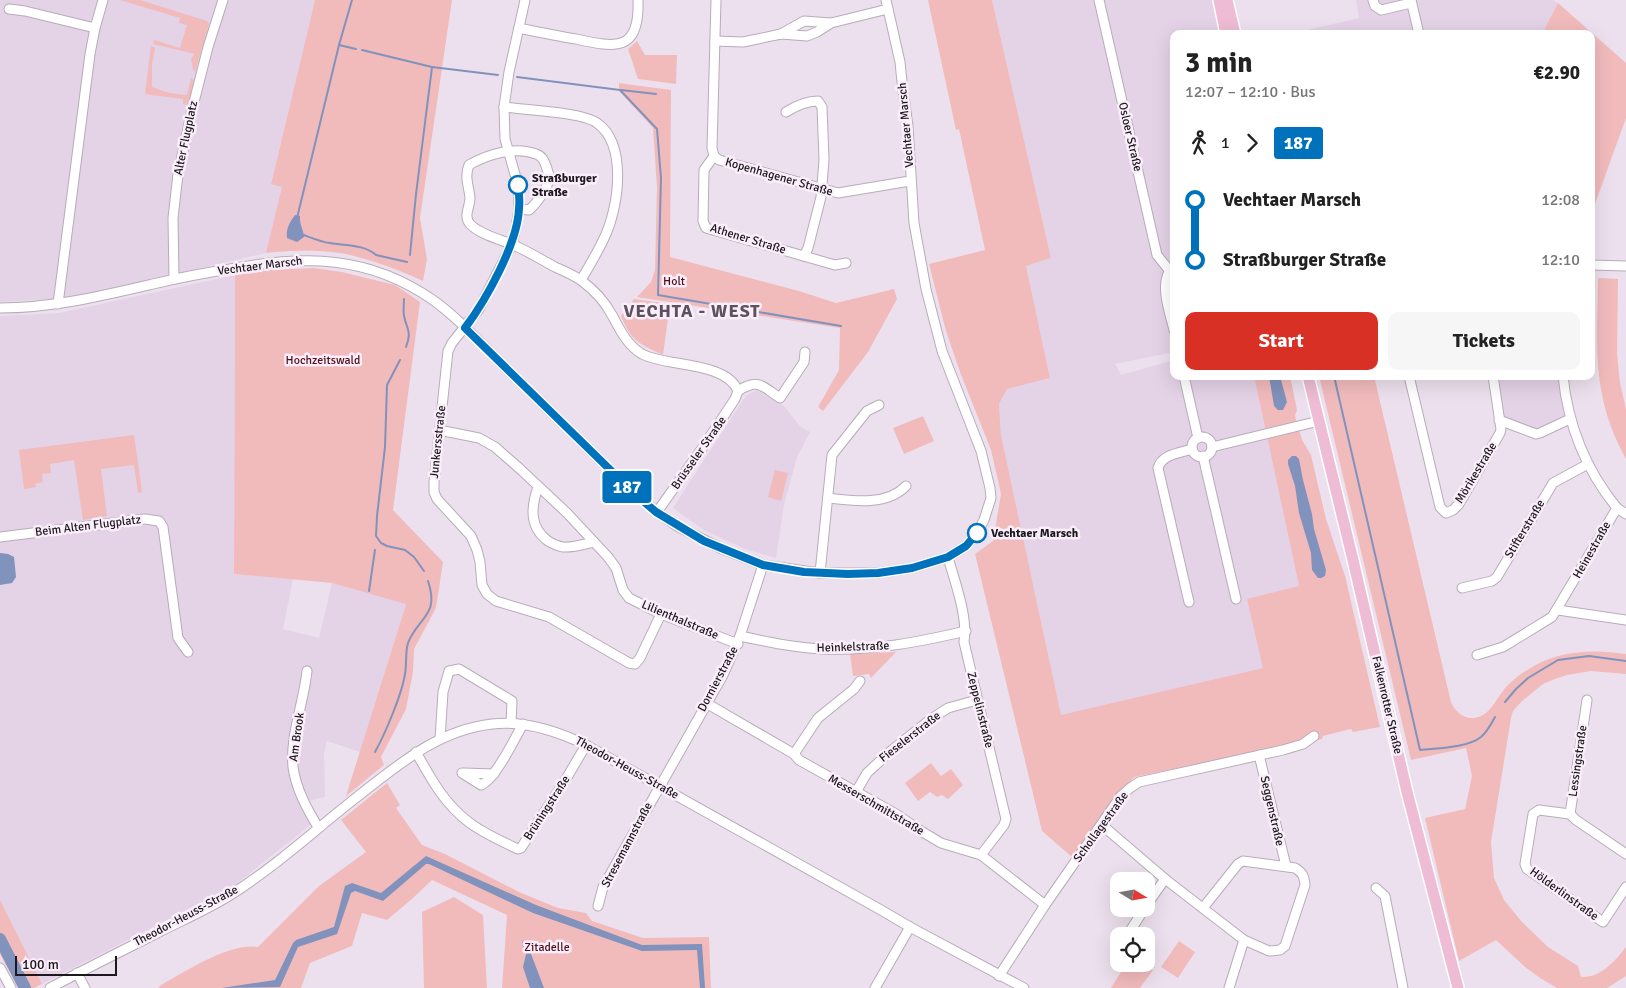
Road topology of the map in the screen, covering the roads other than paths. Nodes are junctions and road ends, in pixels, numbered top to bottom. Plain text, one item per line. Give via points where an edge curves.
1 (103, 0) edge
2 (223, 0) edge
3 (525, 0) edge
4 (638, 0) edge
5 (716, 0) edge
6 (1099, 0) edge
7 (1218, 0) edge
8 (1227, 0) edge
9 (1373, 0) edge
10 (1411, 2) edge
11 (887, 5) edge
12 (9, 9) dead end
13 (830, 23) junction
14 (95, 28) junction
15 (519, 28) junction
16 (1225, 30) edge
17 (1233, 30) edge
18 (1418, 30) edge
19 (781, 34) junction
20 (715, 41) junction
21 (504, 107) junction
22 (786, 112) dead end
23 (508, 151) junction
24 (714, 156) junction
25 (910, 180) junction
26 (821, 189) junction
27 (519, 209) junction
28 (512, 244) junction
29 (804, 256) junction
30 (846, 263) dead end
31 (1595, 265) edge
32 (1170, 266) edge
33 (1626, 266) edge
34 (1170, 271) edge
35 (174, 279) junction
36 (581, 280) junction
37 (58, 304) junction
38 (0, 308) edge
39 (1170, 313) edge
40 (465, 328) junction
41 (805, 352) dead end
42 (1185, 380) edge
43 (1309, 380) edge
44 (1410, 380) edge
45 (1493, 380) edge
46 (1564, 380) edge
47 (738, 391) junction
48 (878, 405) dead end
49 (1570, 419) junction
50 (1498, 420) junction
51 (1319, 421) junction
52 (439, 430) junction
53 (1198, 438) junction
54 (1212, 447) junction
55 (1192, 449) junction
56 (1203, 456) junction
57 (1588, 464) junction
58 (906, 486) dead end
59 (538, 487) junction
60 (828, 498) junction
61 (1617, 508) junction
62 (656, 512) junction
63 (1626, 514) edge
64 (0, 537) edge
65 (594, 542) junction
66 (948, 557) junction
67 (763, 565) junction
68 (820, 574) junction
69 (1462, 588) dead end
70 (1236, 599) dead end
71 (1189, 602) dead end
72 (1558, 610) junction
73 (661, 614) junction
74 (1626, 620) edge
75 (966, 631) junction
76 (739, 640) junction
77 (188, 652) dead end
78 (1477, 655) dead end
79 (307, 671) dead end
80 (860, 681) dead end
81 (977, 700) junction
82 (1587, 700) dead end
83 (706, 703) junction
84 (511, 723) junction
85 (523, 724) junction
86 (1314, 736) dead end
87 (440, 739) junction
88 (586, 745) junction
89 (416, 752) junction
90 (794, 754) junction
91 (1259, 755) junction
92 (494, 774) dead end
93 (659, 786) junction
94 (856, 792) junction
95 (1570, 814) junction
96 (1102, 825) junction
97 (318, 828) junction
98 (1626, 854) edge
99 (981, 856) junction
100 (1286, 866) junction
101 (1165, 879) junction
102 (1626, 887) edge
103 (1376, 888) dead end
104 (1155, 894) edge
105 (1045, 905) junction
106 (598, 906) dead end
107 (1203, 908) junction
108 (910, 927) junction
109 (1244, 940) junction
110 (0, 968) edge
111 (77, 973) junction
112 (1000, 976) junction
113 (11, 988) edge
114 (50, 988) edge
115 (85, 988) edge
116 (875, 988) edge
117 (1024, 988) edge
118 (1229, 988) edge
119 (1403, 988) edge
120 (1458, 988) edge

1 - 14 street
2 - 35 street, Alter Flugplatz via 178,174 173,218
3 - 15 street
4 - 15 street via 636,27 630,37 614,45
5 - 20 street, Kopenhagener Straße
6 - 32 street, Osloer Straße via 1157,255
7 - 16 main road
8 - 17 main road
9 - 10 street via 1381,10
10 - 18 street
11 - 13 street
11 - 25 street, Vechtaer Marsch via 900,62 908,126
12 - 14 street
13 - 19 street via 804,21
13 - 19 street via 808,36
14 - 37 street
15 - 21 street
19 - 20 street via 743,42
20 - 24 street, Kopenhagener Straße
21 - 23 street
21 - 36 street via 584,117 597,123 613,144 617,180 612,216 596,256
22 - 26 street via 812,101 818,101 822,107 824,160
23 - 27 street via 518,185
23 - 27 street via 538,154 544,160 549,177 535,204 529,210
23 - 28 street via 481,158 469,165 466,173 470,199 466,218 490,236
24 - 26 street, Kopenhagener Straße
24 - 29 street, Athener Straße via 704,170 702,221 706,228
25 - 26 street, Kopenhagener Straße via 838,193
25 - 66 street, Vechtaer Marsch via 926,289 942,351 981,451 990,488 991,498 977,533 966,546
26 - 29 street
27 - 28 street
28 - 36 street
28 - 40 street via 479,310
29 - 30 street, Athener Straße via 835,265
31 - 33 street
34 - 39 street, Osloer Straße via 1164,287
35 - 37 street, Vechtaer Marsch
35 - 40 street, Vechtaer Marsch via 256,264 307,260 340,262 367,268 402,282 434,301
36 - 47 street via 604,303 634,348 656,359 710,370 732,381
37 - 38 street, Vechtaer Marsch
40 - 52 street, Junkersstraße via 448,351
40 - 62 street, Vechtaer Marsch
41 - 47 street via 804,362 780,398 759,384 750,384
42 - 53 street
43 - 51 main road, Falkenrotter Straße
44 - 50 street, Mörikestraße via 1440,507 1446,513 1459,504 1498,437
45 - 50 street, Mörikestraße
46 - 49 street, Heinestraße
47 - 62 street, Brüsseler Straße
48 - 60 street via 867,411 832,455
49 - 50 street via 1536,434
49 - 57 street, Heinestraße
51 - 54 street
51 - 120 main road, Falkenrotter Straße via 1407,792
52 - 59 street, Lilienthalstraße via 479,438 495,447
52 - 73 street, Junkersstraße via 434,492 471,536 487,594 496,601 549,617 598,647 635,664
53 - 54 street via 1206,438
53 - 55 street
54 - 56 street
55 - 56 street via 1198,456
55 - 71 street via 1164,458 1158,468
56 - 70 street
57 - 61 street, Heinestraße
57 - 69 street, Stifterstraße via 1553,483 1497,577
58 - 60 street via 899,494 876,500
59 - 65 street, Lilienthalstraße
59 - 65 street via 532,514 540,534 555,545 564,547
60 - 68 street
61 - 63 street
61 - 72 street, Heinestraße
62 - 67 street, Vechtaer Marsch via 704,541
64 - 77 street, Beim Alten Flugplatz via 145,519 159,521 163,527 178,638
65 - 73 street, Lilienthalstraße via 616,568 629,598
66 - 68 street, Vechtaer Marsch via 912,568 878,573
66 - 75 street, Zeppelinstraße
67 - 68 street, Vechtaer Marsch
67 - 76 street, Dornierstraße
72 - 74 street
72 - 78 street, Heinestraße via 1503,647
73 - 76 street, Lilienthalstraße
75 - 76 street, Heinkelstraße via 908,644 845,650
75 - 81 street, Zeppelinstraße via 964,642
76 - 83 street, Dornierstraße
79 - 97 street, Am Brook via 293,768 300,793
80 - 90 street via 854,690 818,718
81 - 94 street, Fieselerstraße via 948,708 915,732 867,773
81 - 99 street, Zeppelinstraße via 1006,819
82 - 95 street, Lessingstraße
83 - 90 street, Messerschmittstraße
83 - 93 street, Dornierstraße
84 - 85 street, Theodor-Heuss-Straße
84 - 87 street, Theodor-Heuss-Straße via 476,727
84 - 87 street via 512,701 459,669 449,671 443,692
85 - 88 street, Theodor-Heuss-Straße via 551,730
85 - 92 street
86 - 91 street, Schollagestraße via 1303,744
87 - 89 street, Theodor-Heuss-Straße
88 - 89 street, Brüningstraße via 518,849 470,824 436,788
88 - 93 street, Theodor-Heuss-Straße
89 - 97 street, Theodor-Heuss-Straße
90 - 94 street, Messerschmittstraße via 799,760
91 - 96 street, Schollagestraße via 1139,782 1121,796
91 - 100 street, Seggenstraße
93 - 106 street, Stresemannstraße via 603,888
93 - 108 street, Theodor-Heuss-Straße
94 - 99 street, Messerschmittstraße via 941,843
95 - 98 street, Lessingstraße
95 - 102 street, Hölderlinstraße via 1539,810 1533,814 1525,864 1527,869 1603,922
96 - 101 street
96 - 105 street, Schollagestraße
97 - 111 street, Theodor-Heuss-Straße via 231,895
99 - 105 street, Messerschmittstraße
100 - 107 street via 1243,860
100 - 109 street via 1302,872 1304,885 1285,946 1269,951
101 - 104 street
101 - 107 street
103 - 119 street via 1385,896
105 - 112 street, Schollagestraße
107 - 109 street
108 - 112 street, Theodor-Heuss-Straße
108 - 116 street
109 - 118 street
110 - 113 street
111 - 114 street, Theodor-Heuss-Straße
111 - 115 street
112 - 117 street, Theodor-Heuss-Straße

